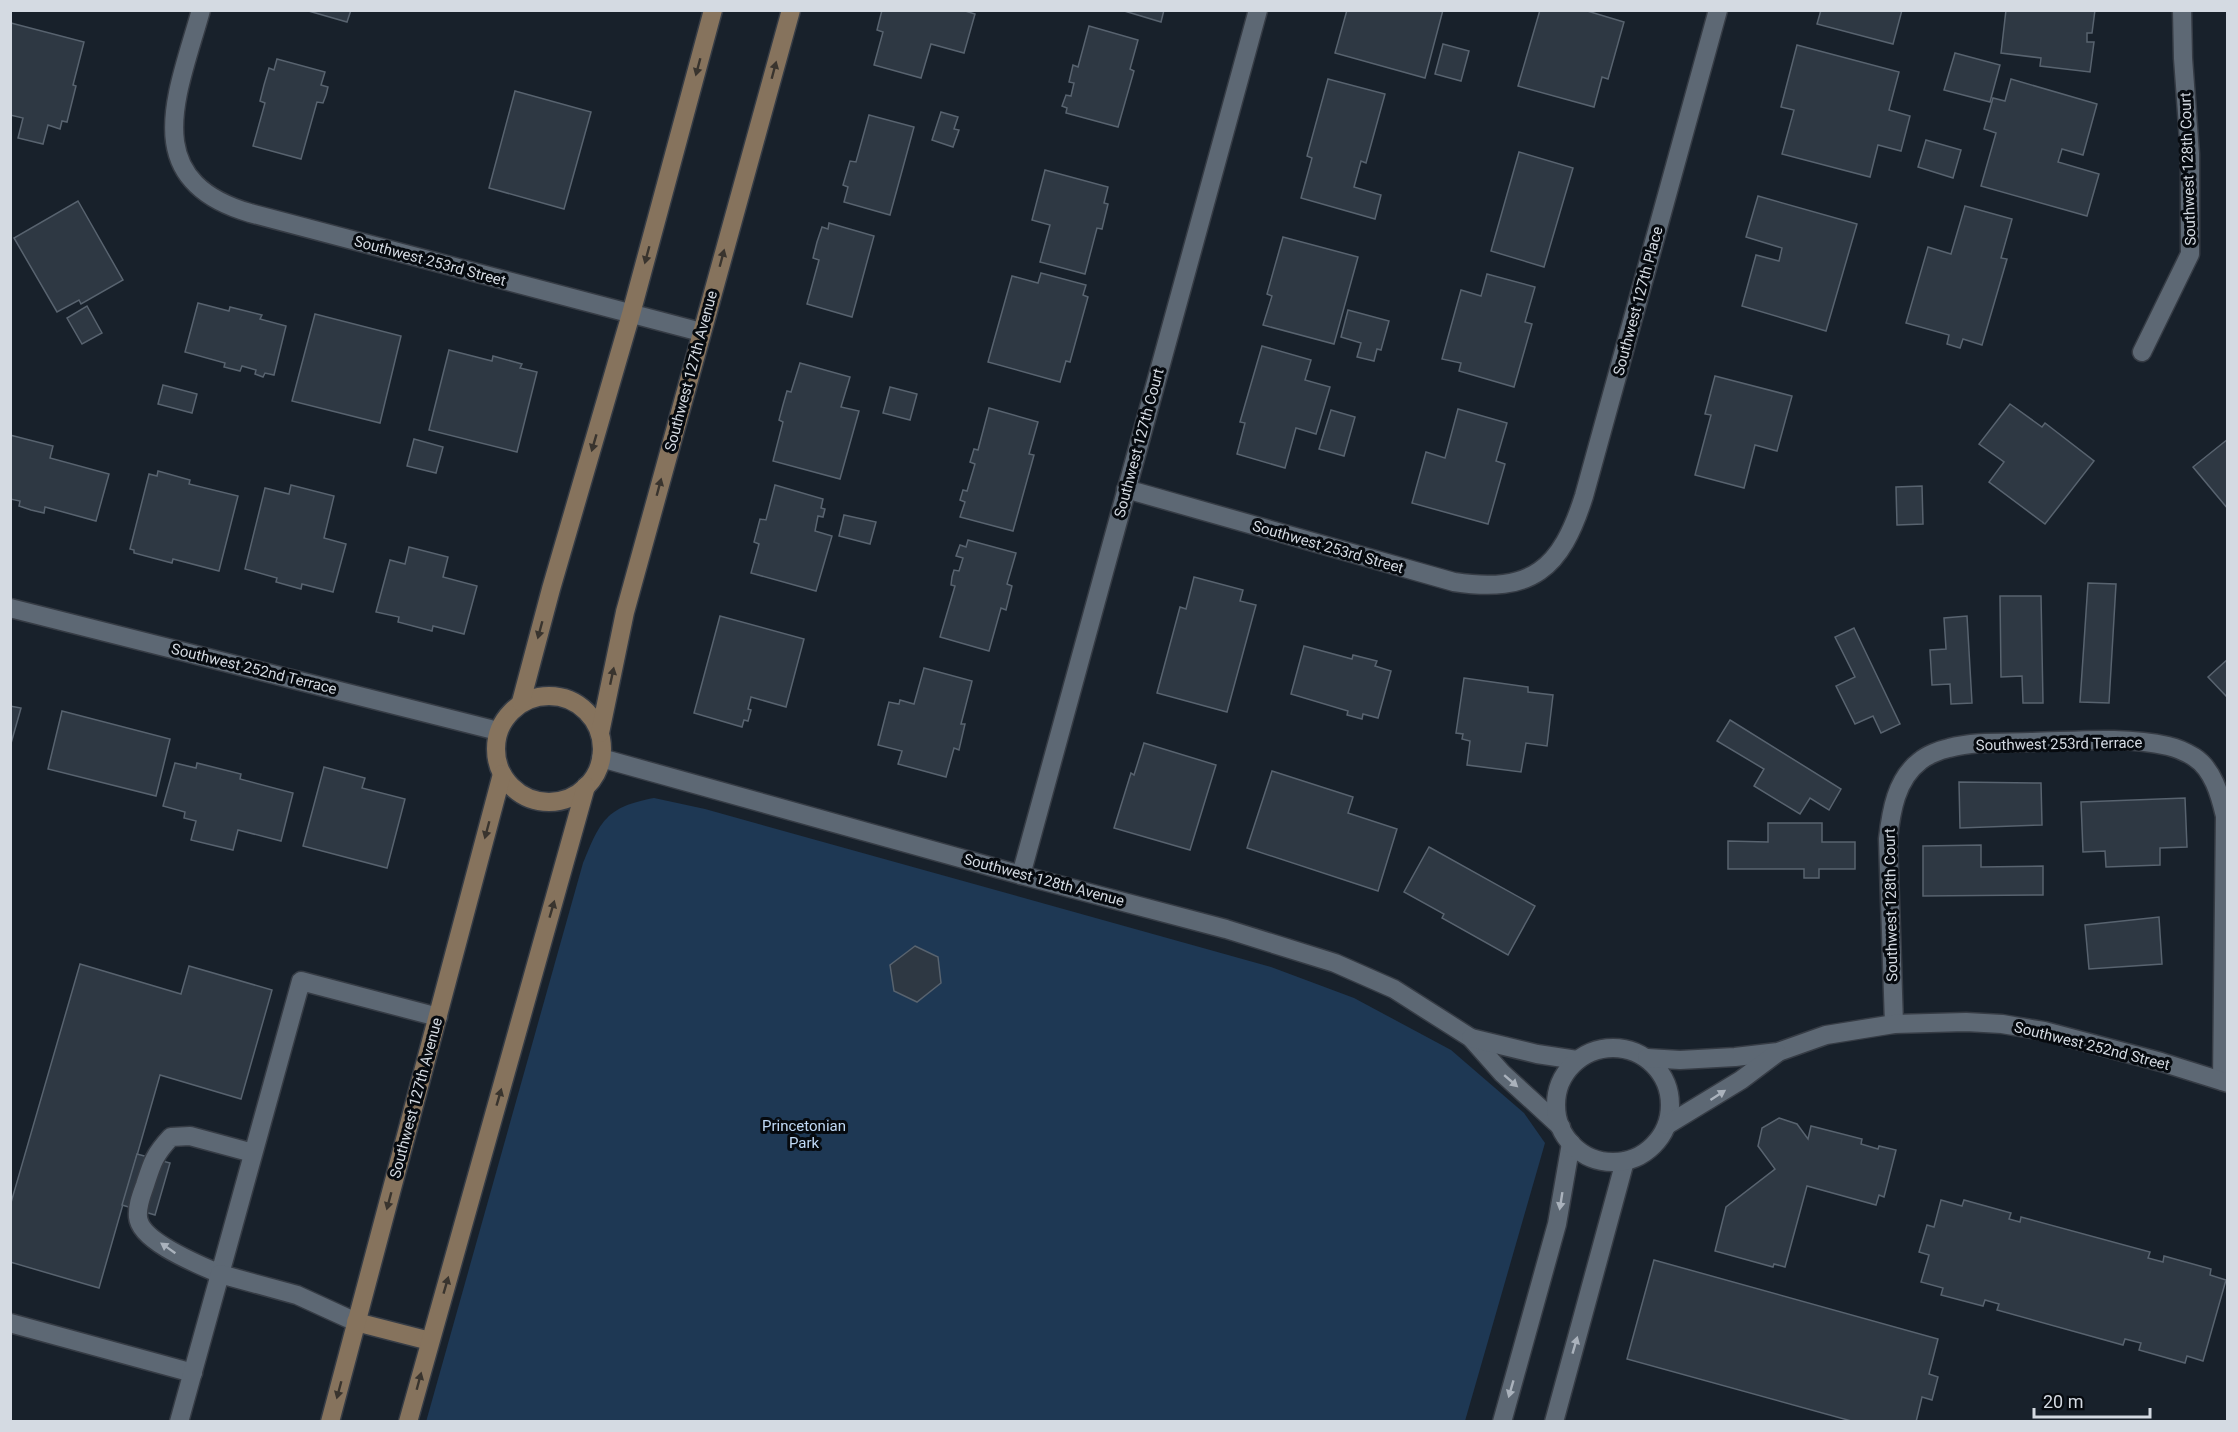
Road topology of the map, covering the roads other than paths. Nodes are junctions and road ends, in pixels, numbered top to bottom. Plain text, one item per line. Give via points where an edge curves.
1 (201, 10) edge
2 (713, 10) edge
3 (791, 10) edge
4 (1258, 10) edge
5 (1718, 10) edge
6 (2182, 10) edge
7 (631, 314) junction
8 (701, 332) junction
9 (2142, 352) dead end
10 (1126, 489) junction
11 (1532, 576) joint
12 (10, 608) edge
13 (521, 702) junction
14 (498, 731) junction
15 (600, 733) junction
16 (601, 758) junction
17 (1921, 760) joint
18 (502, 774) junction
19 (586, 786) junction
20 (1021, 875) junction
21 (438, 1017) junction
22 (1894, 1024) junction
23 (1471, 1038) junction
24 (1778, 1052) junction
25 (1647, 1058) junction
26 (1577, 1060) junction
27 (2225, 1082) edge
28 (1667, 1125) junction
29 (1561, 1127) junction
30 (1571, 1143) junction
31 (254, 1153) junction
32 (1625, 1161) junction
33 (220, 1274) junction
34 (10, 1323) edge
35 (356, 1323) junction
36 (430, 1341) junction
37 (193, 1373) junction
38 (179, 1422) edge
39 (330, 1422) edge
40 (408, 1422) edge
41 (1502, 1422) edge
42 (1554, 1422) edge

1 - 7 street, Southwest 253rd Street via 174,113 174,144 189,177 209,196 234,208
2 -> 7 street
8 -> 3 street, Southwest 127th Avenue
4 - 10 street, Southwest 127th Court
5 - 11 street, Southwest 127th Place via 1578,515 1561,549
6 - 9 street, Southwest 128th Court via 2190,154 2190,254
7 - 8 street, Southwest 253rd Street
7 -> 13 street
15 -> 8 street, Southwest 127th Avenue via 625,612
10 - 11 street, Southwest 253rd Street via 1454,582 1496,586
10 - 20 street, Southwest 127th Court
12 - 14 street, Southwest 252nd Terrace
13 - 14 street
13 - 15 street via 541,696 574,702 588,712
14 - 18 street via 497,758
15 - 16 street
16 - 19 street
16 - 20 street, Southwest 128th Avenue
17 - 22 street, Southwest 128th Court via 1907,773 1898,791 1888,839
17 - 27 street, Southwest 253rd Terrace via 1948,748 1976,744 2103,740 2170,746 2196,758 2210,774 2225,816
18 - 19 street via 512,787 541,801 558,801
18 -> 21 street, Southwest 127th Avenue
36 -> 19 street
20 - 23 street, Southwest 128th Avenue via 1226,929 1335,963 1394,989
21 - 31 street via 301,981
21 -> 35 street, Southwest 127th Avenue
22 - 24 street, Southwest 252nd Street via 1827,1035
22 - 27 street, Southwest 252nd Street via 1966,1022 2023,1028
23 - 26 street, Southwest 128th Avenue
23 -> 29 street, Southwest 128th Avenue via 1502,1073
24 - 25 street, Southwest 252nd Street via 1680,1060
28 -> 24 street, Southwest 252nd Street via 1741,1080
25 - 26 street via 1612,1047
25 - 28 street via 1668,1089 1671,1107
26 - 29 street via 1564,1074 1558,1091 1556,1109
28 - 32 street via 1658,1142
29 - 30 street
30 - 32 street via 1602,1161
30 -> 41 street via 1557,1224
31 - 33 street
33 -> 31 street via 174,1253 147,1233 138,1220 139,1202 156,1152 171,1137 190,1136
42 -> 32 street
33 - 35 street via 297,1295
33 - 37 street
34 - 37 street
35 - 36 street
35 -> 39 street, Southwest 127th Avenue
40 -> 36 street
37 - 38 street

